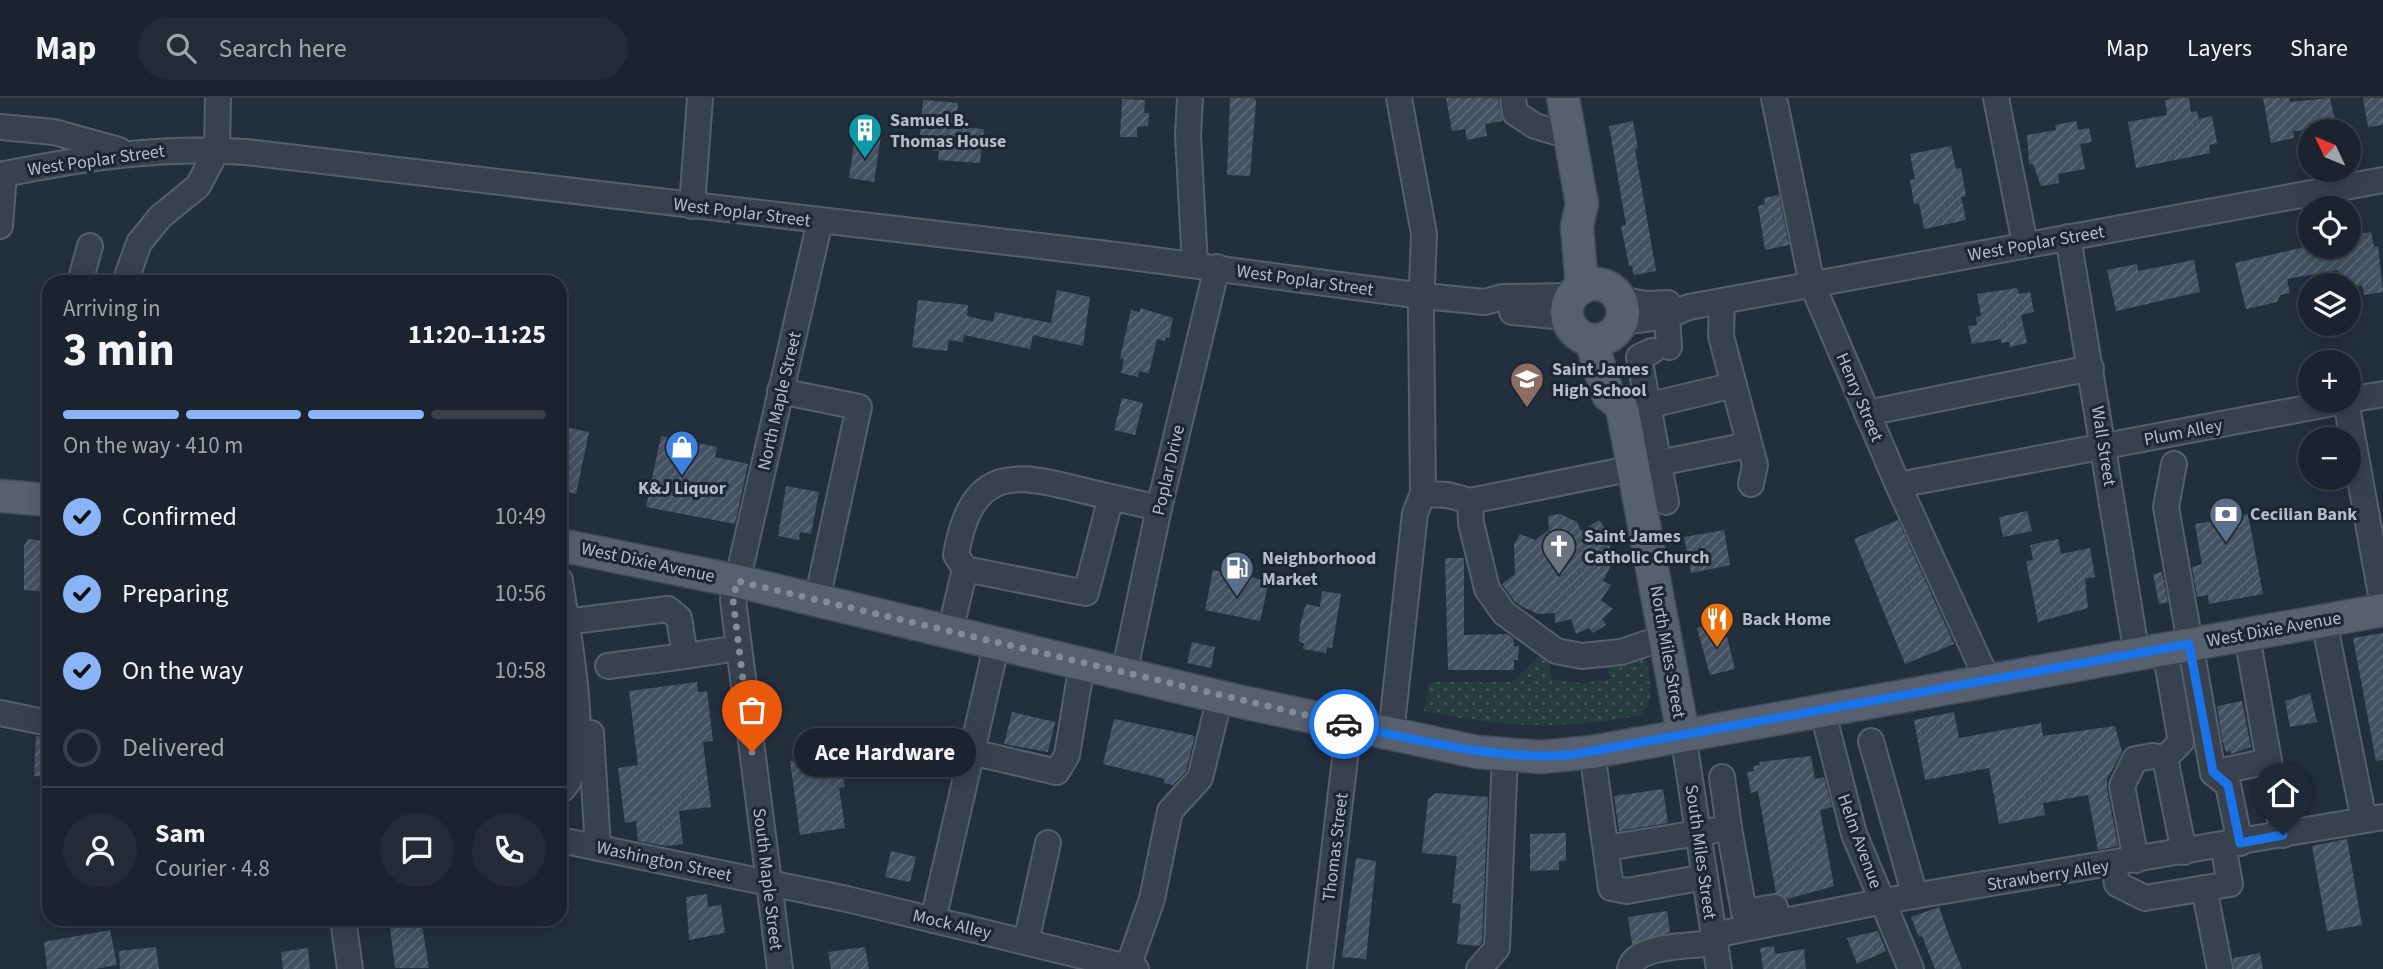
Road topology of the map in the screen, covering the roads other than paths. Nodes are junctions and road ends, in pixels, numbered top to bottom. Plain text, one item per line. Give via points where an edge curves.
1 (218, 98) edge
2 (700, 98) edge
3 (1190, 98) edge
4 (1399, 98) edge
5 (1513, 98) edge
6 (1563, 98) edge
7 (1774, 98) edge
8 (1996, 98) edge
9 (0, 127) edge
10 (1570, 136) junction
11 (217, 150) junction
12 (126, 152) junction
13 (2, 174) edge
14 (2383, 180) edge
15 (692, 206) junction
16 (820, 221) junction
17 (0, 226) edge
18 (2068, 237) junction
19 (2025, 244) junction
20 (90, 246) dead end
21 (1206, 266) junction
22 (82, 275) edge
23 (127, 275) edge
24 (1812, 284) junction
25 (1423, 296) junction
26 (1722, 302) junction
27 (1597, 310) junction
28 (1678, 312) junction
29 (2091, 368) junction
30 (1734, 385) junction
31 (780, 391) junction
32 (2383, 394) edge
33 (2361, 398) edge
34 (1631, 407) junction
35 (2298, 409) edge
36 (1867, 413) junction
37 (2348, 413) edge
38 (1748, 445) junction
39 (2104, 447) junction
40 (2174, 464) dead end
41 (1647, 467) junction
42 (1751, 484) dead end
43 (1898, 485) junction
44 (1423, 494) junction
45 (0, 496) edge
46 (1111, 497) junction
47 (42, 499) edge
48 (1470, 501) junction
49 (1666, 502) dead end
50 (1158, 508) junction
51 (567, 546) edge
52 (965, 569) junction
53 (737, 581) junction
54 (817, 600) junction
55 (567, 601) edge
56 (2383, 608) edge
57 (2324, 621) junction
58 (950, 632) junction
59 (2247, 636) junction
60 (567, 637) edge
61 (1666, 637) junction
62 (997, 643) junction
63 (738, 648) junction
64 (2164, 650) junction
65 (685, 656) junction
66 (1082, 664) junction
67 (608, 666) dead end
68 (1124, 674) junction
69 (1988, 681) junction
70 (1220, 697) junction
71 (1822, 709) junction
72 (0, 713) edge
73 (578, 716) junction
74 (42, 722) edge
75 (1349, 725) junction
76 (1391, 734) junction
77 (1684, 734) junction
78 (1871, 741) dead end
79 (971, 752) junction
80 (1592, 752) junction
81 (1505, 755) junction
82 (2165, 758) junction
83 (2269, 761) junction
84 (2213, 772) junction
85 (1722, 777) dead end
86 (567, 784) edge
87 (2374, 818) edge
88 (1729, 828) junction
89 (1699, 835) junction
90 (2283, 835) junction
91 (567, 841) edge
92 (1048, 843) dead end
93 (2231, 844) junction
94 (598, 848) junction
95 (1606, 848) junction
96 (2184, 852) junction
97 (2125, 862) junction
98 (1705, 877) junction
99 (768, 883) junction
100 (2204, 888) junction
101 (1880, 895) junction
102 (1915, 896) junction
103 (933, 920) junction
104 (344, 926) edge
105 (1714, 939) junction
106 (1026, 942) junction
107 (1132, 968) edge
108 (350, 969) edge
109 (780, 969) edge
110 (1320, 969) edge
111 (1479, 969) edge
112 (1630, 969) edge
113 (1719, 969) edge
114 (1911, 969) edge
115 (2220, 969) edge

1 - 11 street
2 - 15 street
3 - 21 street, Poplar Drive via 1188,135
4 - 25 street via 1424,234
5 - 10 street via 1516,113 1535,125
6 - 10 main road, North Miles Street
7 - 24 street, Henry Street
8 - 19 street
9 - 12 street via 54,132
10 - 27 main road, North Miles Street via 1582,204 1577,226
11 - 12 street, West Poplar Street
11 - 15 street, West Poplar Street
11 - 23 street via 198,186 160,217 138,243
12 - 13 street, West Poplar Street
13 - 17 street
14 - 18 street, West Poplar Street
15 - 16 street, West Poplar Street
16 - 21 street, West Poplar Street
16 - 31 street, North Maple Street
18 - 19 street, West Poplar Street
18 - 29 street, Wall Street
19 - 24 street, West Poplar Street
20 - 22 street
21 - 25 street, West Poplar Street
21 - 50 street, Poplar Drive
24 - 26 street, West Poplar Street
24 - 36 street, Henry Street
25 - 27 street, West Poplar Street via 1485,302 1500,311
25 - 44 street
26 - 28 street, West Poplar Street
26 - 30 street via 1721,336
27 - 28 street, West Poplar Street via 1680,303
27 - 34 main road, North Miles Street
28 - 34 street via 1661,349 1639,357
29 - 36 street
29 - 39 street, Wall Street
30 - 34 street
30 - 38 street
31 - 53 street, North Maple Street
31 - 54 street via 859,407
32 - 33 street, Plum Alley
34 - 41 main road, North Miles Street
35 - 39 street, Plum Alley
36 - 43 street, Henry Street
37 - 56 street
38 - 41 street
38 - 42 street via 1755,465
39 - 43 street, Plum Alley
39 - 64 street, Wall Street
40 - 64 street via 2166,507
41 - 48 street
41 - 49 street
41 - 61 main road, North Miles Street
43 - 69 street, Henry Street
44 - 48 street
44 - 76 street via 1415,513
45 - 47 main road
46 - 50 street
46 - 52 street via 1023,477 987,488 968,510 960,536 957,555
46 - 52 street via 1086,593
48 - 61 street via 1487,589 1504,613 1556,651 1582,656 1621,652
50 - 68 street, Poplar Drive
51 - 53 main road, West Dixie Avenue
52 - 58 street
53 - 54 main road, West Dixie Avenue
53 - 63 street, South Maple Street via 733,600
54 - 58 main road, West Dixie Avenue
55 - 65 street via 668,609 678,618
56 - 57 main road, West Dixie Avenue
57 - 59 main road, West Dixie Avenue
57 - 87 street
58 - 62 main road, West Dixie Avenue
59 - 64 main road, West Dixie Avenue
59 - 83 street
60 - 73 street
61 - 77 main road, North Miles Street
62 - 66 main road, West Dixie Avenue
62 - 79 street
63 - 65 street
63 - 99 street, South Maple Street
64 - 69 main road, West Dixie Avenue
64 - 82 street via 2181,742
64 - 84 street
65 - 67 street
66 - 68 main road, West Dixie Avenue
66 - 79 street via 1067,755 1057,772
68 - 70 main road, West Dixie Avenue
69 - 71 main road, West Dixie Avenue
70 - 75 main road, West Dixie Avenue
70 - 107 street via 1200,778 1170,811
71 - 77 main road, West Dixie Avenue
71 - 101 street, Helm Avenue via 1854,834
72 - 74 street
73 - 86 street via 576,766
73 - 94 street via 590,722
75 - 76 main road, West Dixie Avenue
75 - 110 street, Thomas Street
76 - 81 main road, West Dixie Avenue
77 - 80 main road, West Dixie Avenue
77 - 89 street, South Miles Street
78 - 102 street
79 - 103 street
80 - 81 main road, West Dixie Avenue
80 - 95 street
81 - 111 street via 1497,948
82 - 96 street
82 - 97 street via 2135,759 2122,786
83 - 84 street
83 - 90 street
84 - 93 street via 2228,785
85 - 88 street
87 - 90 street, Strawberry Alley
88 - 89 street
88 - 101 street via 1744,912
89 - 95 street
89 - 98 street, South Miles Street
90 - 93 street, Strawberry Alley
91 - 94 street, Washington Street
92 - 106 street
93 - 96 street, Strawberry Alley
93 - 100 street via 2230,884
94 - 99 street, Washington Street
95 - 98 street via 1611,888 1627,891
96 - 97 street, Strawberry Alley
97 - 100 street via 2117,884 2145,898
97 - 102 street, Strawberry Alley
98 - 105 street, South Miles Street
99 - 103 street, Mock Alley
99 - 109 street, South Maple Street
100 - 115 street
101 - 102 street, Strawberry Alley
101 - 105 street, Strawberry Alley
101 - 114 street, Helm Avenue
103 - 106 street, Mock Alley
104 - 108 street
105 - 112 street, Strawberry Alley via 1645,952 1632,961
105 - 113 street, South Miles Street
106 - 107 street, Mock Alley

